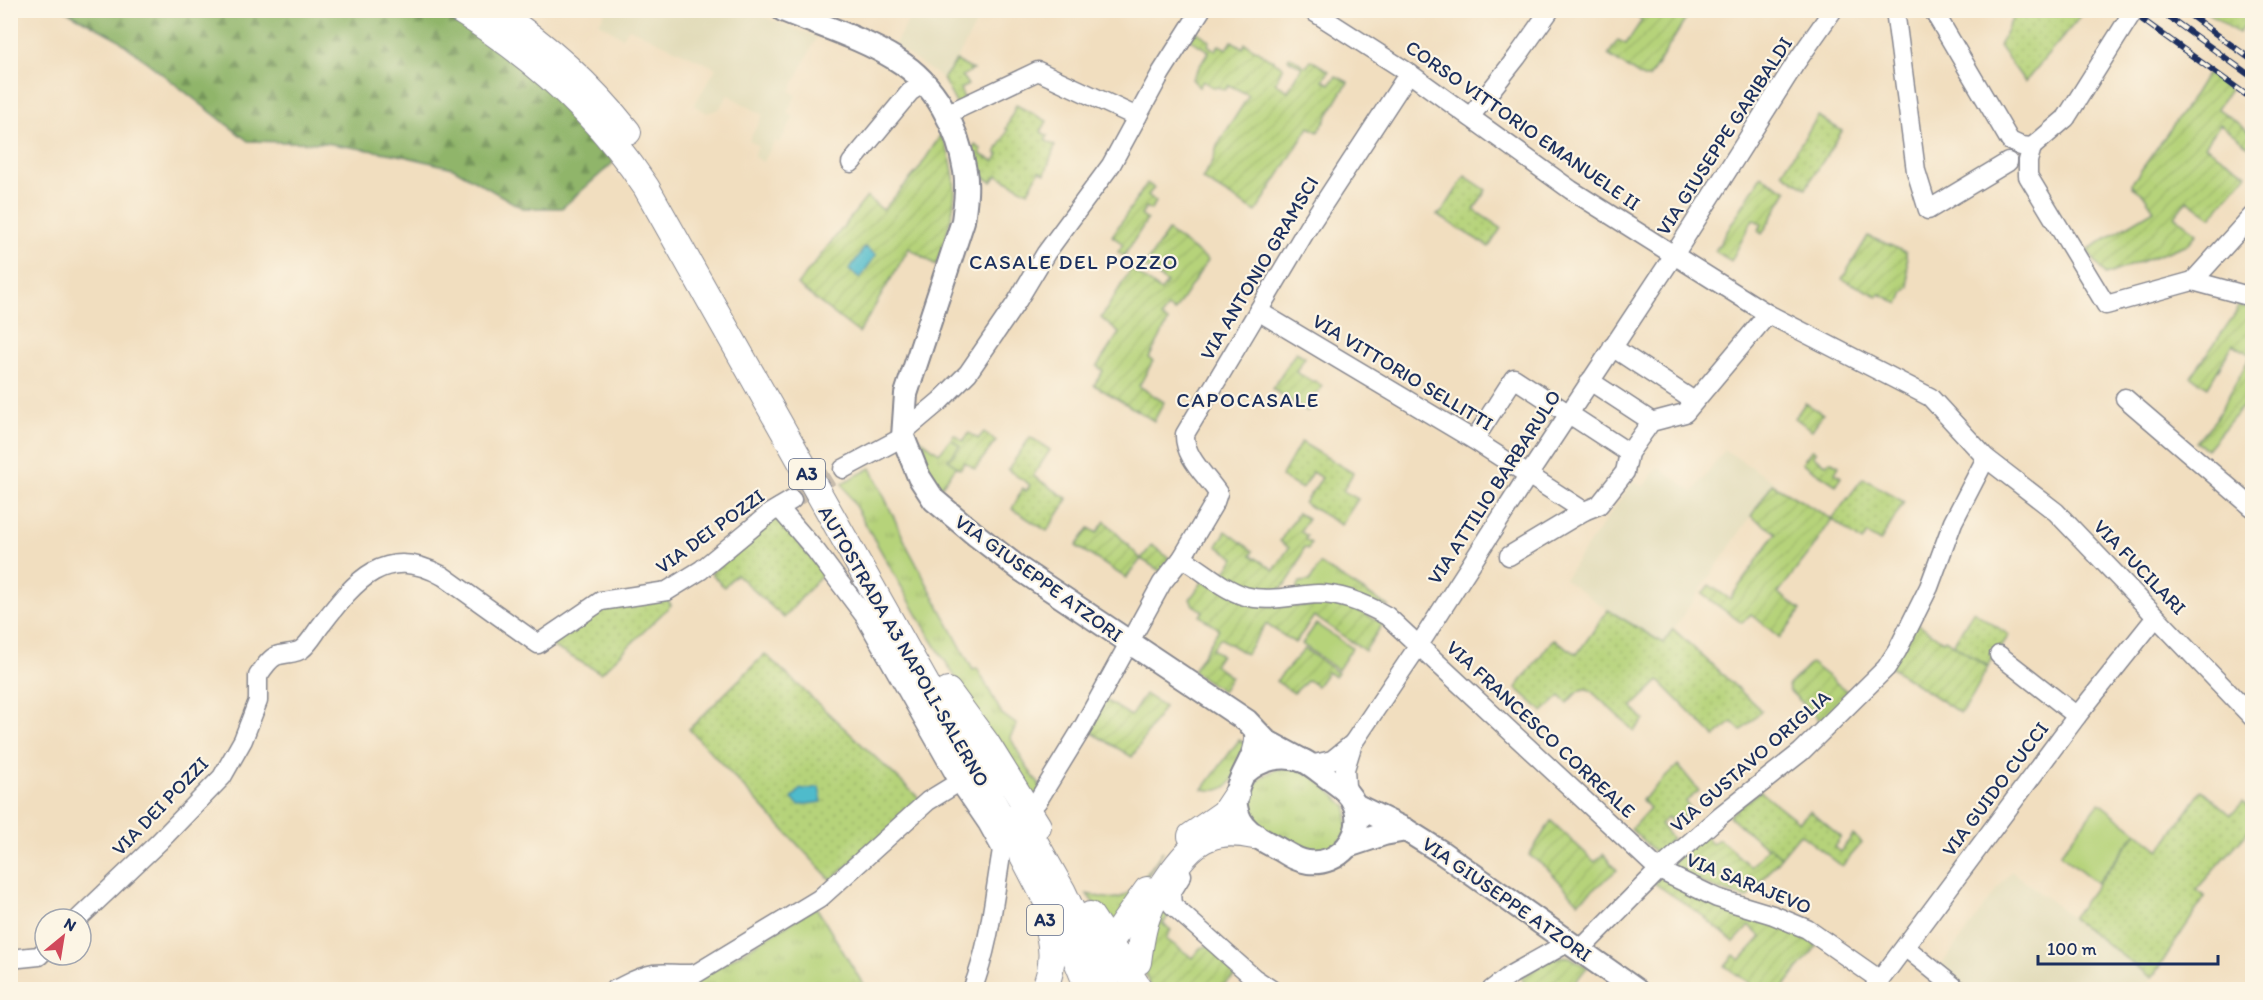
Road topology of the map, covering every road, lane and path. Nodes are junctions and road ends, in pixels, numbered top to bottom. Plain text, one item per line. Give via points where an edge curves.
1 (459, 10) edge
2 (494, 10) edge
3 (783, 10) edge
4 (1201, 10) edge
5 (1311, 10) edge
6 (1550, 10) edge
7 (1833, 10) edge
8 (1894, 10) edge
9 (1933, 10) edge
10 (2134, 10) edge
11 (1409, 73) junction
12 (924, 83) junction
13 (947, 114) junction
14 (1137, 117) junction
15 (1470, 117) junction
16 (2010, 141) junction
17 (2032, 147) junction
18 (2008, 162) junction
19 (851, 163) dead end
20 (2028, 176) junction
21 (2253, 216) edge
22 (1674, 255) junction
23 (2193, 281) junction
24 (2253, 297) edge
25 (1258, 311) junction
26 (1768, 314) junction
27 (1612, 348) junction
28 (1590, 381) junction
29 (1930, 397) joint
30 (2125, 398) dead end
31 (1694, 401) junction
32 (1569, 414) junction
33 (1648, 419) dead end
34 (902, 435) junction
35 (1474, 440) junction
36 (1629, 453) junction
37 (1986, 458) junction
38 (843, 469) tunnel mouth
39 (1529, 474) junction
40 (2253, 507) edge
41 (1584, 511) junction
42 (1509, 556) dead end
43 (1182, 558) junction
44 (2156, 617) junction
45 (1130, 643) junction
46 (1419, 645) junction
47 (1999, 655) dead end
48 (948, 691) junction
49 (2077, 716) junction
50 (2253, 717) edge
51 (1256, 732) junction
52 (1353, 743) junction
53 (1306, 763) junction
54 (960, 782) junction
55 (1240, 784) junction
56 (1352, 801) junction
57 (1037, 802) dead end
58 (1406, 830) junction
59 (1254, 836) junction
60 (1348, 846) junction
61 (1010, 849) junction
62 (1186, 855) junction
63 (1659, 870) junction
64 (91, 907) edge
65 (1113, 938) dead end
66 (1575, 946) junction
67 (1905, 947) junction
68 (33, 957) edge
69 (10, 959) edge
70 (1138, 962) dead end
71 (1876, 985) edge
72 (1078, 988) edge
73 (614, 990) edge
74 (972, 990) edge
75 (1044, 990) edge
76 (1109, 990) edge
77 (1140, 990) edge
78 (1272, 990) edge
79 (1491, 990) edge
80 (1636, 990) edge
81 (1958, 990) edge

1 - 61 highway, AUTOSTRADA A3 NAPOLI-SALERNO / A3 via 520,51 568,91 612,139 640,178
2 - 48 highway, AUTOSTRADA A3 NAPOLI-SALERNO / A3 via 591,89 662,179
3 - 12 main road, VIA GIUSEPPE ATZORI via 887,54
4 - 14 street
5 - 11 street, CORSO VITTORIO EMANUELE II
6 - 15 street
7 - 22 street, VIA GIUSEPPE GARIBALDI
8 - 18 street via 1916,171 1928,210
9 - 16 street
10 - 17 street, bridge via 2066,118
11 - 15 street, CORSO VITTORIO EMANUELE II
11 - 25 street, VIA ANTONIO GRAMSCI
12 - 13 main road, VIA GIUSEPPE ATZORI
12 - 19 street via 910,92
13 - 14 street via 1038,71
13 - 34 main road, VIA GIUSEPPE ATZORI via 965,171 963,221 908,381
14 - 34 street via 1111,165 1046,253 968,373
15 - 22 street, CORSO VITTORIO EMANUELE II via 1571,190
16 - 17 street
16 - 18 street
17 - 20 street
18 - 20 street via 2020,166
20 - 23 street via 2106,305
21 - 23 street
22 - 26 street, CORSO VITTORIO EMANUELE II
22 - 27 street, VIA ATTILIO BARBARULO
23 - 24 street
25 - 35 street, VIA VITTORIO SELLITTI
25 - 43 street, VIA ANTONIO GRAMSCI via 1185,434 1190,456 1218,493
26 - 29 street, CORSO VITTORIO EMANUELE II
26 - 31 street
27 - 28 street, VIA ATTILIO BARBARULO
27 - 31 street
28 - 32 street, VIA ATTILIO BARBARULO
28 - 33 street
29 - 37 street, VIA FUCILARI
30 - 40 street
31 - 36 street via 1685,413 1651,422
32 - 35 street via 1514,378
32 - 36 street
32 - 39 street, VIA ATTILIO BARBARULO
34 - 38 street
34 - 45 main road, VIA GIUSEPPE ATZORI via 919,477 934,500 1020,569
35 - 39 street, VIA VITTORIO SELLITTI
36 - 41 street via 1625,471 1599,505
37 - 44 street, VIA FUCILARI via 2056,512
37 - 63 street, VIA GUSTAVO ORIGLIA via 1953,522 1929,587 1886,668 1801,752
39 - 41 street, VIA VITTORIO SELLITTI
39 - 46 street, VIA ATTILIO BARBARULO
41 - 42 street
43 - 45 street, VIA ANTONIO GRAMSCI via 1162,583
43 - 46 street, VIA FRANCESCO CORREALE via 1243,596 1275,599 1318,594 1354,601 1390,618
44 - 49 street, VIA GUIDO CUCCI
44 - 50 street, VIA FUCILARI
45 - 51 main road, VIA GIUSEPPE ATZORI via 1247,721
45 - 57 street, VIA ANTONIO GRAMSCI
46 - 52 street, VIA ATTILIO BARBARULO
46 - 63 street, VIA FRANCESCO CORREALE
47 - 49 street
48 - 76 highway, AUTOSTRADA A3 NAPOLI-SALERNO / A3 via 1064,892
48 - 77 highway via 987,744
49 - 67 street, VIA GUIDO CUCCI
51 - 53 main road, VIA GIUSEPPE ATZORI
51 - 55 main road via 1255,749
52 - 53 street, VIA ATTILIO BARBARULO via 1332,760
52 - 56 street, VIA ATTILIO BARBARULO via 1345,769
53 - 55 main road via 1264,760
53 - 56 main road, VIA GIUSEPPE ATZORI via 1343,788
54 - 61 street
54 - 64 street, VIA DEI POZZI via 864,615 786,504 701,570 667,591 601,601 537,644 428,568 393,563 378,569 340,600 301,650 273,657 258,676 258,701 243,740 222,777
54 - 73 street via 928,801 819,898 697,973 656,974
55 - 59 main road, VIA GIUSEPPE ATZORI via 1239,818
55 - 65 highway via 1224,813 1173,854
56 - 58 main road, VIA GIUSEPPE ATZORI
56 - 60 main road via 1356,826
58 - 60 main road, VIA GIUSEPPE ATZORI
58 - 66 main road, VIA GIUSEPPE ATZORI
59 - 60 main road, VIA GIUSEPPE ATZORI via 1300,861 1332,859
59 - 62 highway via 1218,835 1199,843
61 - 72 highway, AUTOSTRADA A3 NAPOLI-SALERNO / A3 via 1075,956
61 - 74 street
61 - 75 highway, A3 via 1049,930 1051,971
62 - 70 highway via 1152,905
62 - 78 street via 1184,871 1171,893 1172,904
63 - 66 street, VIA GUSTAVO ORIGLIA
63 - 71 street, VIA SARAJEVO via 1717,898 1807,929
66 - 79 street, VIA GUSTAVO ORIGLIA via 1512,974
66 - 80 main road, VIA GIUSEPPE ATZORI
67 - 71 street, VIA GUIDO CUCCI
67 - 81 street
68 - 69 street

